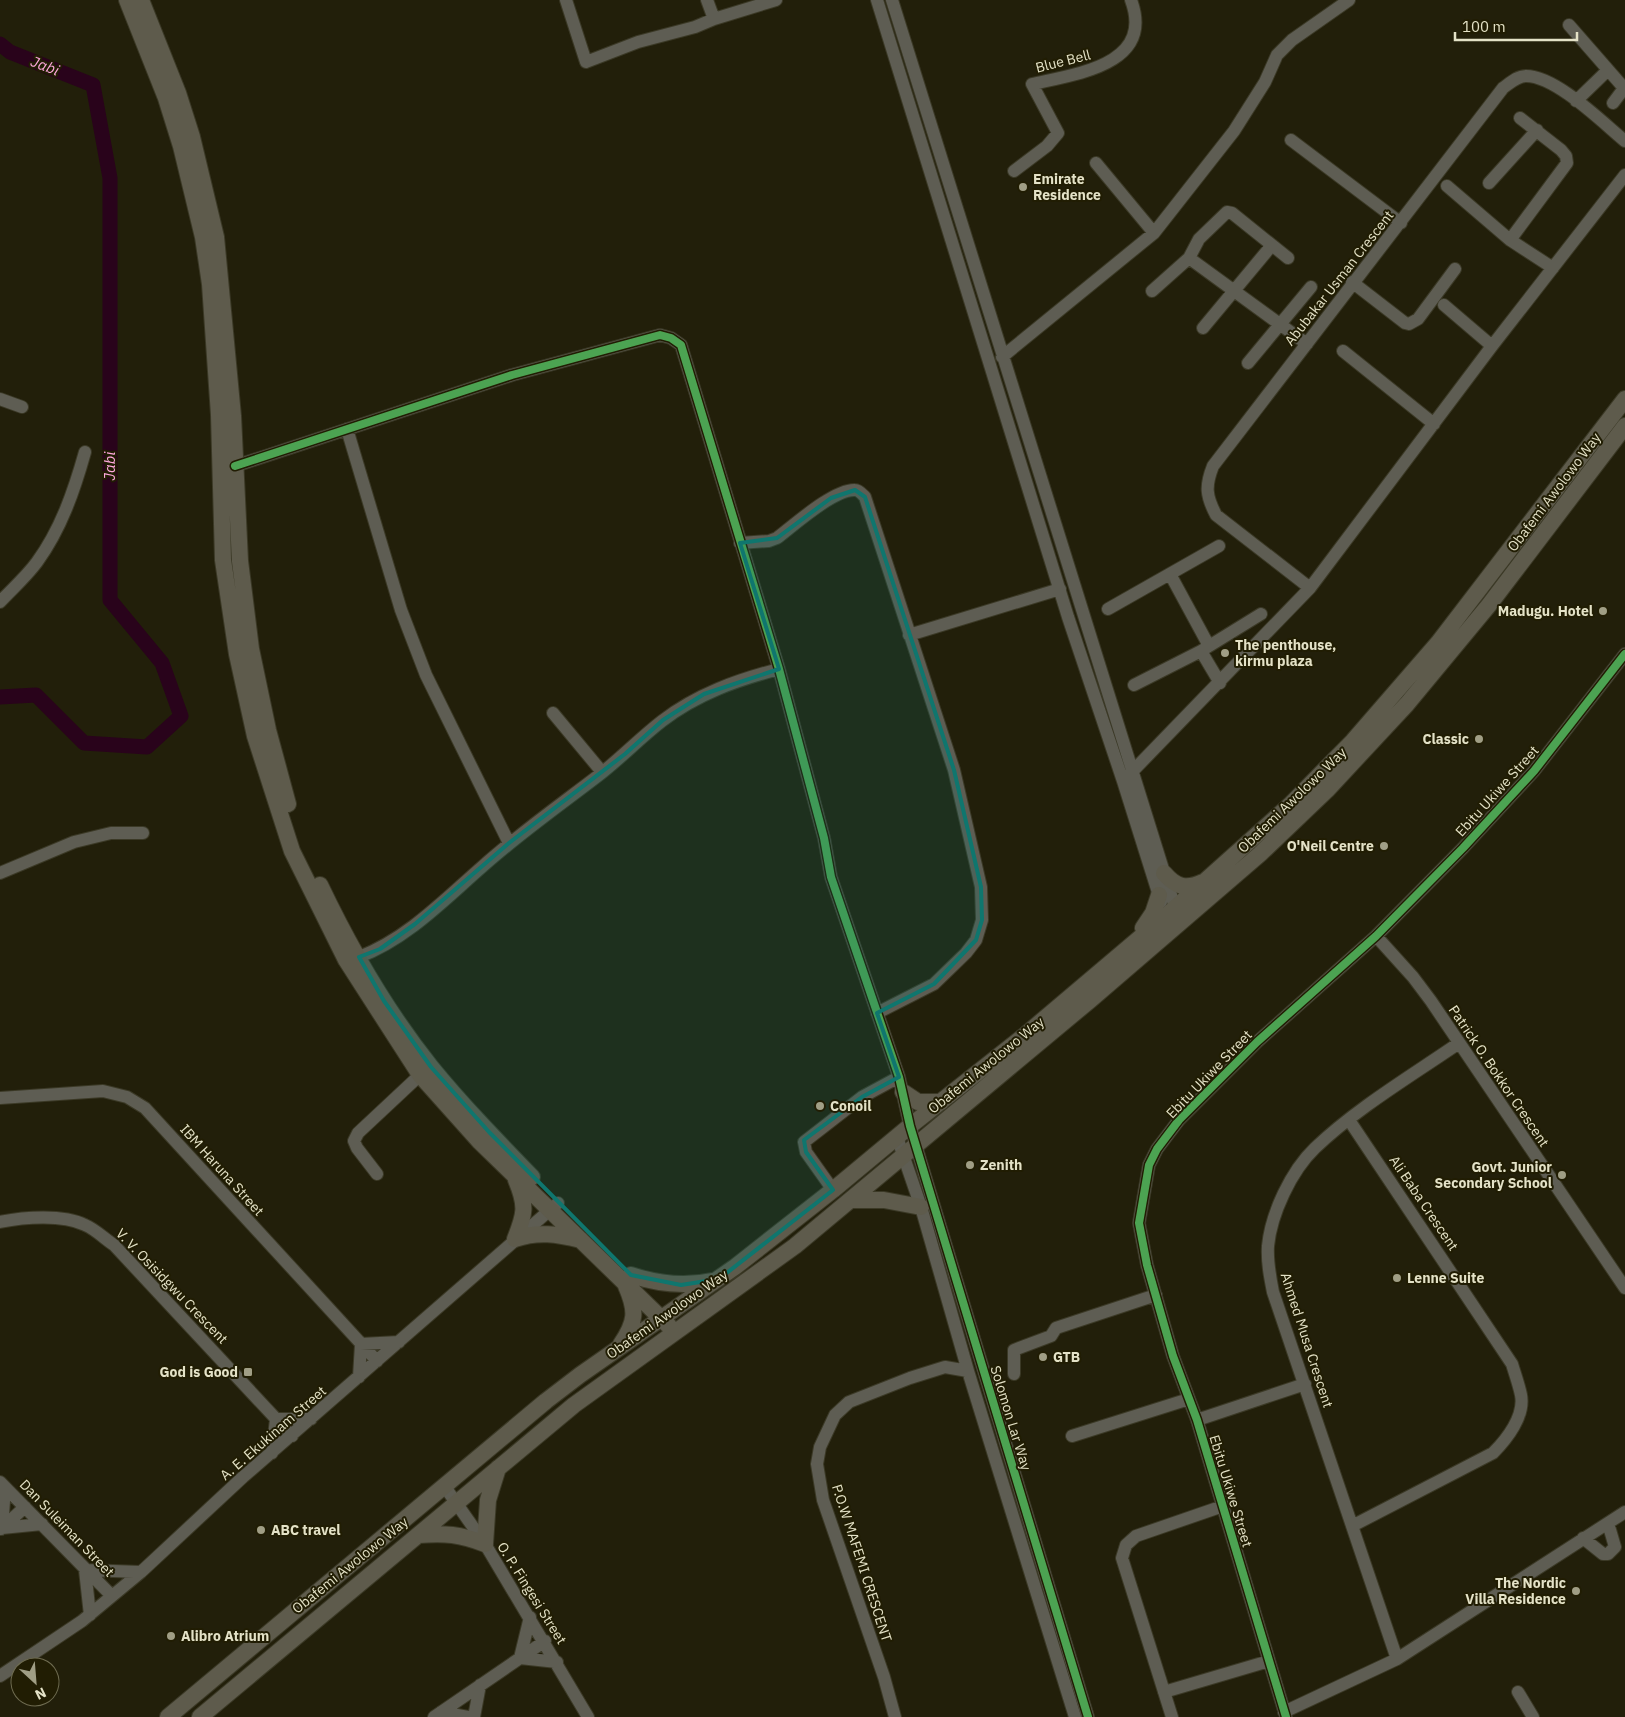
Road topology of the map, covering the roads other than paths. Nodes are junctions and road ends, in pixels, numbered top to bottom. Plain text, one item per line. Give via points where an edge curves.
1 (127, 0) edge
2 (141, 0) edge
3 (566, 0) edge
4 (707, 0) edge
5 (776, 0) edge
6 (877, 0) edge
7 (892, 0) edge
8 (1130, 0) edge
9 (1349, 0) edge
10 (714, 19) junction
11 (1569, 25) dead end
12 (1608, 70) junction
13 (1625, 88) edge
14 (1576, 101) junction
15 (1613, 102) dead end
16 (1520, 118) dead end
17 (1537, 130) junction
18 (1290, 140) dead end
19 (1625, 141) edge
20 (1096, 163) dead end
21 (1014, 171) dead end
22 (1625, 175) edge
23 (1489, 183) dead end
24 (1447, 186) dead end
25 (1400, 223) junction
26 (1154, 233) junction
27 (1510, 240) junction
28 (1272, 245) junction
29 (1190, 258) junction
30 (1288, 258) dead end
31 (1553, 268) junction
32 (1455, 269) dead end
33 (1352, 282) junction
34 (1311, 287) dead end
35 (1152, 291) dead end
36 (1235, 292) junction
37 (1444, 305) dead end
38 (1281, 325) junction
39 (1203, 328) dead end
40 (1307, 344) junction
41 (1492, 346) junction
42 (1343, 351) dead end
43 (1002, 357) junction
44 (1248, 364) dead end
45 (0, 399) edge
46 (1625, 400) edge
47 (22, 407) dead end
48 (1434, 424) junction
49 (1625, 426) edge
50 (347, 429) junction
51 (85, 452) dead end
52 (235, 466) junction
53 (740, 544) junction
54 (1219, 546) dead end
55 (1170, 574) junction
56 (1310, 588) junction
57 (1060, 589) junction
58 (0, 602) edge
59 (1108, 609) dead end
60 (1262, 614) dead end
61 (909, 635) junction
62 (1205, 648) junction
63 (1625, 654) edge
64 (779, 669) junction
65 (1220, 683) junction
66 (1134, 685) dead end
67 (553, 713) dead end
68 (602, 772) junction
69 (1128, 777) junction
70 (288, 823) junction
71 (143, 833) dead end
72 (509, 843) junction
73 (1164, 872) junction
74 (0, 873) edge
75 (1205, 881) junction
76 (1159, 894) junction
77 (1173, 919) junction
78 (1376, 936) junction
79 (1126, 950) junction
80 (359, 957) junction
81 (877, 1013) junction
82 (1459, 1043) junction
83 (420, 1075) junction
84 (901, 1084) junction
85 (0, 1098) edge
86 (941, 1102) junction
87 (1349, 1120) junction
88 (910, 1126) junction
89 (897, 1137) junction
90 (910, 1150) junction
91 (377, 1174) dead end
92 (514, 1174) junction
93 (833, 1190) junction
94 (851, 1200) junction
95 (554, 1206) junction
96 (921, 1207) junction
97 (0, 1222) edge
98 (514, 1239) junction
99 (582, 1240) junction
100 (628, 1278) junction
101 (719, 1279) junction
102 (1625, 1288) edge
103 (1156, 1295) junction
104 (667, 1316) junction
105 (681, 1330) junction
106 (959, 1340) junction
107 (399, 1342) junction
108 (361, 1344) junction
109 (620, 1347) junction
110 (377, 1362) junction
111 (945, 1368) junction
112 (968, 1371) junction
113 (1014, 1374) dead end
114 (359, 1378) junction
115 (1305, 1384) junction
116 (1189, 1399) junction
117 (276, 1419) junction
118 (311, 1419) junction
119 (1197, 1420) junction
120 (292, 1436) junction
121 (1072, 1436) dead end
122 (272, 1453) junction
123 (498, 1468) junction
124 (3, 1484) edge
125 (445, 1487) junction
126 (457, 1503) junction
127 (1223, 1506) junction
128 (25, 1507) junction
129 (1625, 1512) edge
130 (1608, 1523) junction
131 (42, 1524) junction
132 (1352, 1526) junction
133 (1, 1529) edge
134 (418, 1535) junction
135 (1583, 1538) junction
136 (485, 1544) junction
137 (86, 1570) junction
138 (141, 1572) junction
139 (112, 1596) junction
140 (90, 1615) junction
141 (530, 1617) junction
142 (545, 1641) junction
143 (520, 1658) junction
144 (1397, 1659) junction
145 (557, 1662) junction
146 (1269, 1662) junction
147 (0, 1676) edge
148 (480, 1685) junction
149 (1164, 1692) junction
150 (1518, 1692) dead end
151 (461, 1698) junction
152 (1285, 1714) edge
153 (437, 1715) edge
154 (168, 1717) edge
155 (200, 1717) edge
156 (468, 1717) edge
157 (473, 1717) edge
158 (588, 1717) edge
159 (896, 1717) edge
160 (1076, 1717) edge
161 (1088, 1717) edge
162 (1172, 1717) edge
163 (1533, 1717) edge

1 - 70 main road via 176,130 203,237 210,284 219,415 223,560 237,654 255,736
2 - 52 main road via 192,137 216,237
3 - 10 street via 586,62
4 - 10 street
5 - 10 street
6 - 57 street
7 - 43 street
8 - 21 street, Blue Bell via 1135,13 1134,36 1123,54 1102,66 1032,84 1058,133 1048,146
9 - 26 street via 1292,40 1277,55 1268,76 1234,131
11 - 12 street
12 - 13 street
12 - 14 street
13 - 15 street
14 - 19 street, Abubakar Usman Crescent
14 - 25 street, Abubakar Usman Crescent via 1553,82 1525,75 1515,78 1503,88
16 - 17 street
17 - 23 street
17 - 27 street via 1561,150 1567,162
18 - 25 street
20 - 26 street
22 - 31 street
24 - 27 street
25 - 33 street, Abubakar Usman Crescent
26 - 43 street
27 - 31 street
28 - 29 street via 1232,213 1226,212 1199,239
28 - 30 street
28 - 36 street
29 - 35 street
29 - 36 street
31 - 41 street
32 - 33 street via 1418,319 1410,324
33 - 40 street, Abubakar Usman Crescent
34 - 38 street
36 - 38 street
36 - 39 street
37 - 41 street
38 - 40 street
38 - 44 street
40 - 56 street, Abubakar Usman Crescent via 1213,466 1208,480 1208,500 1216,515
41 - 48 street
42 - 48 street
43 - 69 street
45 - 47 street
46 - 75 main road, Obafemi Awolowo Way via 1414,672 1322,773
48 - 56 street
49 - 77 main road, Obafemi Awolowo Way via 1489,605 1407,704 1294,822
50 - 52 street, Solomon Lar Way
50 - 53 street, Solomon Lar Way via 512,375 665,335 681,345
50 - 72 street via 401,610 426,675
51 - 58 street via 74,490 54,535 36,564
52 - 70 main road via 240,560 251,648
53 - 61 street via 777,538 831,498 855,490 861,492
53 - 64 street, Solomon Lar Way
54 - 55 street
55 - 59 street
55 - 62 street
56 - 65 street
57 - 61 street
57 - 69 street
60 - 62 street
61 - 81 street via 954,770 981,887 982,920 976,940 951,969 934,984
62 - 65 street
62 - 66 street
63 - 78 street, Ebitu Ukiwe Street via 1534,771
64 - 68 street via 704,694 663,720
64 - 81 street, Solomon Lar Way via 824,838 831,877
65 - 69 street
67 - 68 street
68 - 72 street
69 - 73 street
69 - 76 street
70 - 80 main road
70 - 83 main road via 292,851 346,960
71 - 74 street via 111,833 74,842
72 - 80 street via 416,924 380,949
73 - 75 main road via 1181,887
73 - 77 street
75 - 77 main road, Obafemi Awolowo Way
76 - 77 street
76 - 79 main road via 1153,913
77 - 79 main road, Obafemi Awolowo Way
77 - 90 main road, Obafemi Awolowo Way
78 - 82 street, Patrick O. Bokkor Crescent via 1413,977
78 - 103 street, Ebitu Ukiwe Street via 1257,1042 1179,1120 1157,1149 1149,1165 1139,1223
79 - 86 main road, Obafemi Awolowo Way
80 - 95 main road via 384,1001 431,1067
81 - 84 street, Solomon Lar Way
82 - 87 street, Ahmed Musa Crescent
82 - 102 street, Patrick O. Bokkor Crescent
83 - 91 street via 358,1133 354,1141
83 - 92 main road via 479,1141
84 - 86 main road via 918,1102
84 - 88 street, Solomon Lar Way
84 - 93 street via 862,1097 804,1142 806,1152
85 - 108 street, IBM Haruna Street via 103,1090 127,1097 145,1108
86 - 88 main road, Obafemi Awolowo Way
87 - 115 street, Ahmed Musa Crescent via 1314,1149 1295,1174 1273,1224 1268,1246 1273,1292
87 - 132 street, Ali Baba Crescent via 1512,1364 1522,1396 1508,1437 1493,1454
88 - 89 main road, Obafemi Awolowo Way
88 - 90 street, Solomon Lar Way
89 - 90 street, Solomon Lar Way
89 - 93 main road, Obafemi Awolowo Way
90 - 94 main road, Obafemi Awolowo Way
90 - 96 street, Solomon Lar Way
90 - 161 street, Solomon Lar Way
92 - 95 main road
92 - 98 main road via 524,1203 524,1218
93 - 101 main road, Obafemi Awolowo Way
94 - 96 main road via 884,1200
94 - 105 main road, Obafemi Awolowo Way via 765,1270
95 - 98 street, A. E. Ekukinam Street
95 - 99 main road
95 - 100 main road
96 - 106 street, Solomon Lar Way
97 - 117 street, V. V. Osisidgwu Crescent via 23,1217 85,1224 114,1245
98 - 99 main road via 543,1233
98 - 107 street, A. E. Ekukinam Street
99 - 100 main road
100 - 101 main road via 681,1285
100 - 104 main road
100 - 109 main road via 634,1317
101 - 104 main road, Obafemi Awolowo Way
103 - 113 street via 1056,1328 1051,1336 1014,1350
103 - 116 street, Ebitu Ukiwe Street
104 - 105 main road
104 - 109 main road, Obafemi Awolowo Way
105 - 123 main road, Obafemi Awolowo Way via 574,1404
106 - 111 street via 952,1361
106 - 112 street, Solomon Lar Way
107 - 108 street
107 - 110 street, A. E. Ekukinam Street
108 - 110 street, IBM Haruna Street
108 - 114 street
109 - 125 main road, Obafemi Awolowo Way via 546,1401
110 - 114 street, A. E. Ekukinam Street
111 - 112 street, P.O.W MAFEMI CRESCENT
111 - 159 street, P.O.W MAFEMI CRESCENT via 849,1402 835,1414 827,1429 817,1464 823,1500
112 - 160 street, Solomon Lar Way
114 - 118 street, A. E. Ekukinam Street
115 - 119 street
115 - 132 street, Ahmed Musa Crescent
116 - 119 street, Ebitu Ukiwe Street
116 - 121 street
117 - 118 street
117 - 120 street, V. V. Osisidgwu Crescent
117 - 122 street
118 - 120 street, A. E. Ekukinam Street
119 - 127 street, Ebitu Ukiwe Street
120 - 122 street, A. E. Ekukinam Street
122 - 138 street, A. E. Ekukinam Street
123 - 126 main road, Obafemi Awolowo Way
123 - 136 main road via 488,1500
124 - 128 street, Dan Suleiman Street
124 - 133 street
125 - 126 street, O. P. Fingesi Street
125 - 154 main road, Obafemi Awolowo Way
126 - 134 main road, Obafemi Awolowo Way
126 - 136 street, O. P. Fingesi Street
127 - 146 street, Ebitu Ukiwe Street
127 - 149 street via 1136,1536 1126,1545 1122,1558
128 - 131 street, Dan Suleiman Street
128 - 133 street
129 - 130 street
130 - 135 street
130 - 135 street via 1615,1547 1608,1554 1603,1554
131 - 133 street
131 - 137 street, Dan Suleiman Street
132 - 144 street, Ahmed Musa Crescent
134 - 136 main road via 462,1535
134 - 155 main road, Obafemi Awolowo Way
135 - 144 street
136 - 141 street, O. P. Fingesi Street
137 - 138 street
137 - 139 street, Dan Suleiman Street
137 - 140 street
138 - 139 street, A. E. Ekukinam Street
139 - 140 street, A. E. Ekukinam Street
140 - 147 street, A. E. Ekukinam Street
141 - 142 street, O. P. Fingesi Street
141 - 143 street
142 - 143 street
142 - 145 street, O. P. Fingesi Street
143 - 145 street
143 - 148 street
144 - 152 street
145 - 158 street, O. P. Fingesi Street
146 - 149 street
146 - 152 street, Ebitu Ukiwe Street
148 - 151 street
148 - 157 street
149 - 162 street
150 - 163 street
151 - 153 street
151 - 157 street
153 - 156 street

